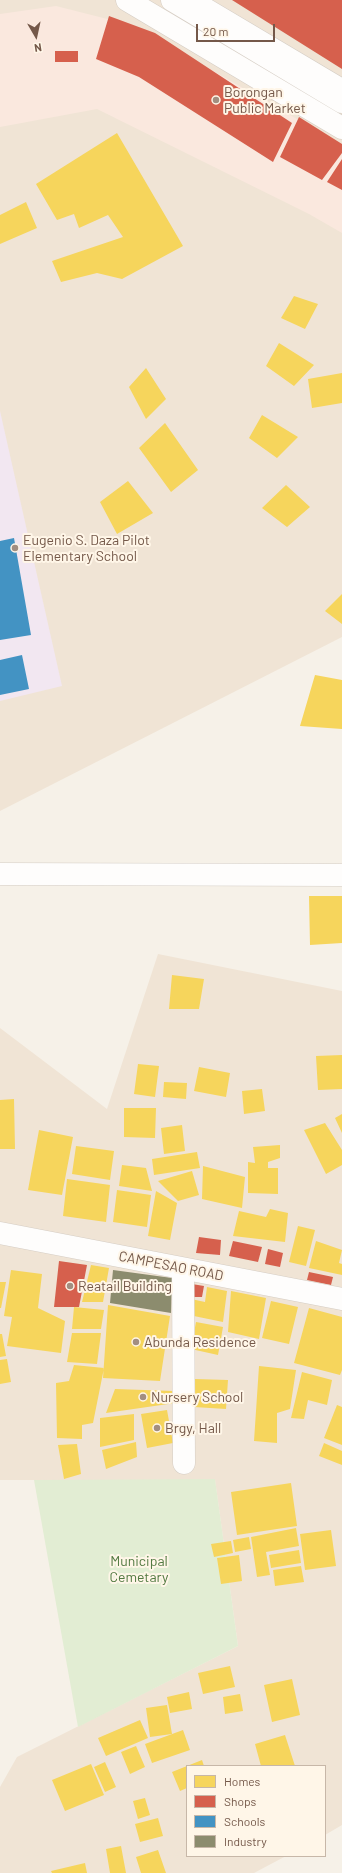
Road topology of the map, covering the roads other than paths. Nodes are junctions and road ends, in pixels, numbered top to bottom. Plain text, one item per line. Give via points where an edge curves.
1 (127, 0) edge
2 (172, 0) edge
3 (199, 0) edge
4 (342, 85) edge
5 (342, 102) edge
6 (342, 128) edge
7 (0, 874) edge
8 (342, 875) edge
9 (0, 1233) edge
10 (183, 1269) junction
11 (342, 1299) edge
12 (184, 1463) dead end

1 - 6 street
2 - 5 street
3 - 4 lane
7 - 8 street
9 - 10 street, CAMPESAO ROAD
10 - 11 street, CAMPESAO ROAD
10 - 12 street

